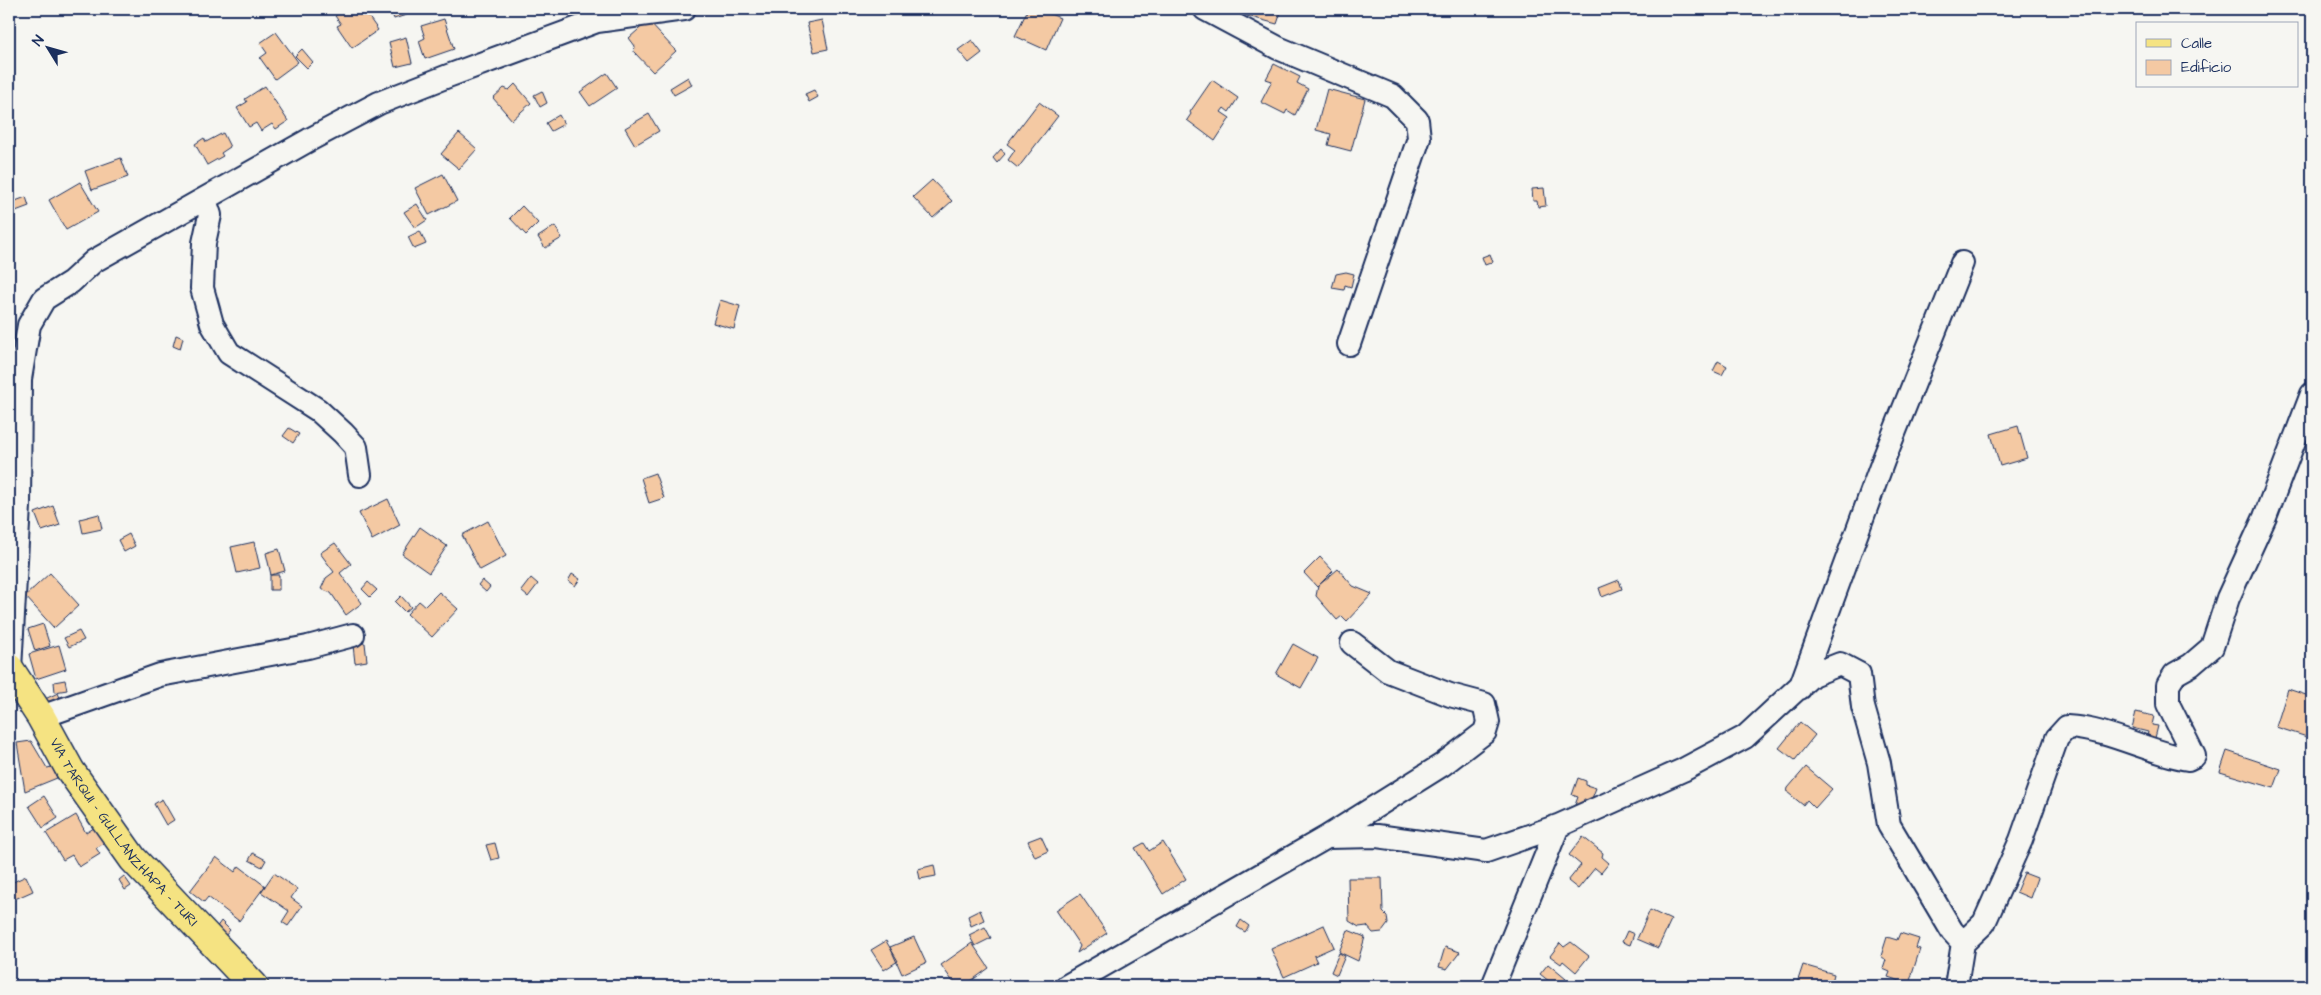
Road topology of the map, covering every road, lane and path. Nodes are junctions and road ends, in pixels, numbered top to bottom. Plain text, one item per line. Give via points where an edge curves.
1 (684, 9) edge
2 (1205, 9) edge
3 (205, 200) junction
4 (1962, 263) dead end
5 (1349, 344) dead end
6 (2312, 394) edge
7 (360, 475) dead end
8 (353, 636) dead end
9 (1352, 643) dead end
10 (9, 666) edge
11 (1799, 689) junction
12 (41, 717) junction
13 (1558, 826) junction
14 (1327, 837) junction
15 (1963, 943) junction
16 (254, 986) edge
17 (1067, 986) edge
18 (1493, 986) edge
19 (1956, 986) edge

1 - 3 street via 597,21 448,76 379,104
2 - 5 street via 1278,48 1393,96 1417,120 1419,138
3 - 7 street via 210,215 204,243 202,288 212,324 229,353 318,410 343,433 356,448
3 - 10 street via 94,261 71,282 44,299 30,325 20,379 19,506
4 - 11 street via 1883,461
6 - 15 street via 2265,517 2228,598 2212,647 2191,666 2175,674 2168,685 2168,704 2194,756 2188,759 2166,755 2088,728 2067,727 2056,738 2021,840 1984,923
8 - 12 street via 160,675
9 - 14 street via 1388,671 1450,695 1484,704 1488,722 1485,732 1442,765
10 - 12 main road, VÍA TARQUI - GULLANZHAPA - TURI
11 - 13 street via 1745,737 1683,770
11 - 15 street via 1812,675 1840,664 1859,674 1889,826 1952,931
12 - 16 main road, VÍA TARQUI - GULLANZHAPA - TURI via 70,770 133,859
13 - 14 street via 1486,851 1378,836
13 - 18 street
14 - 17 street
15 - 19 street

